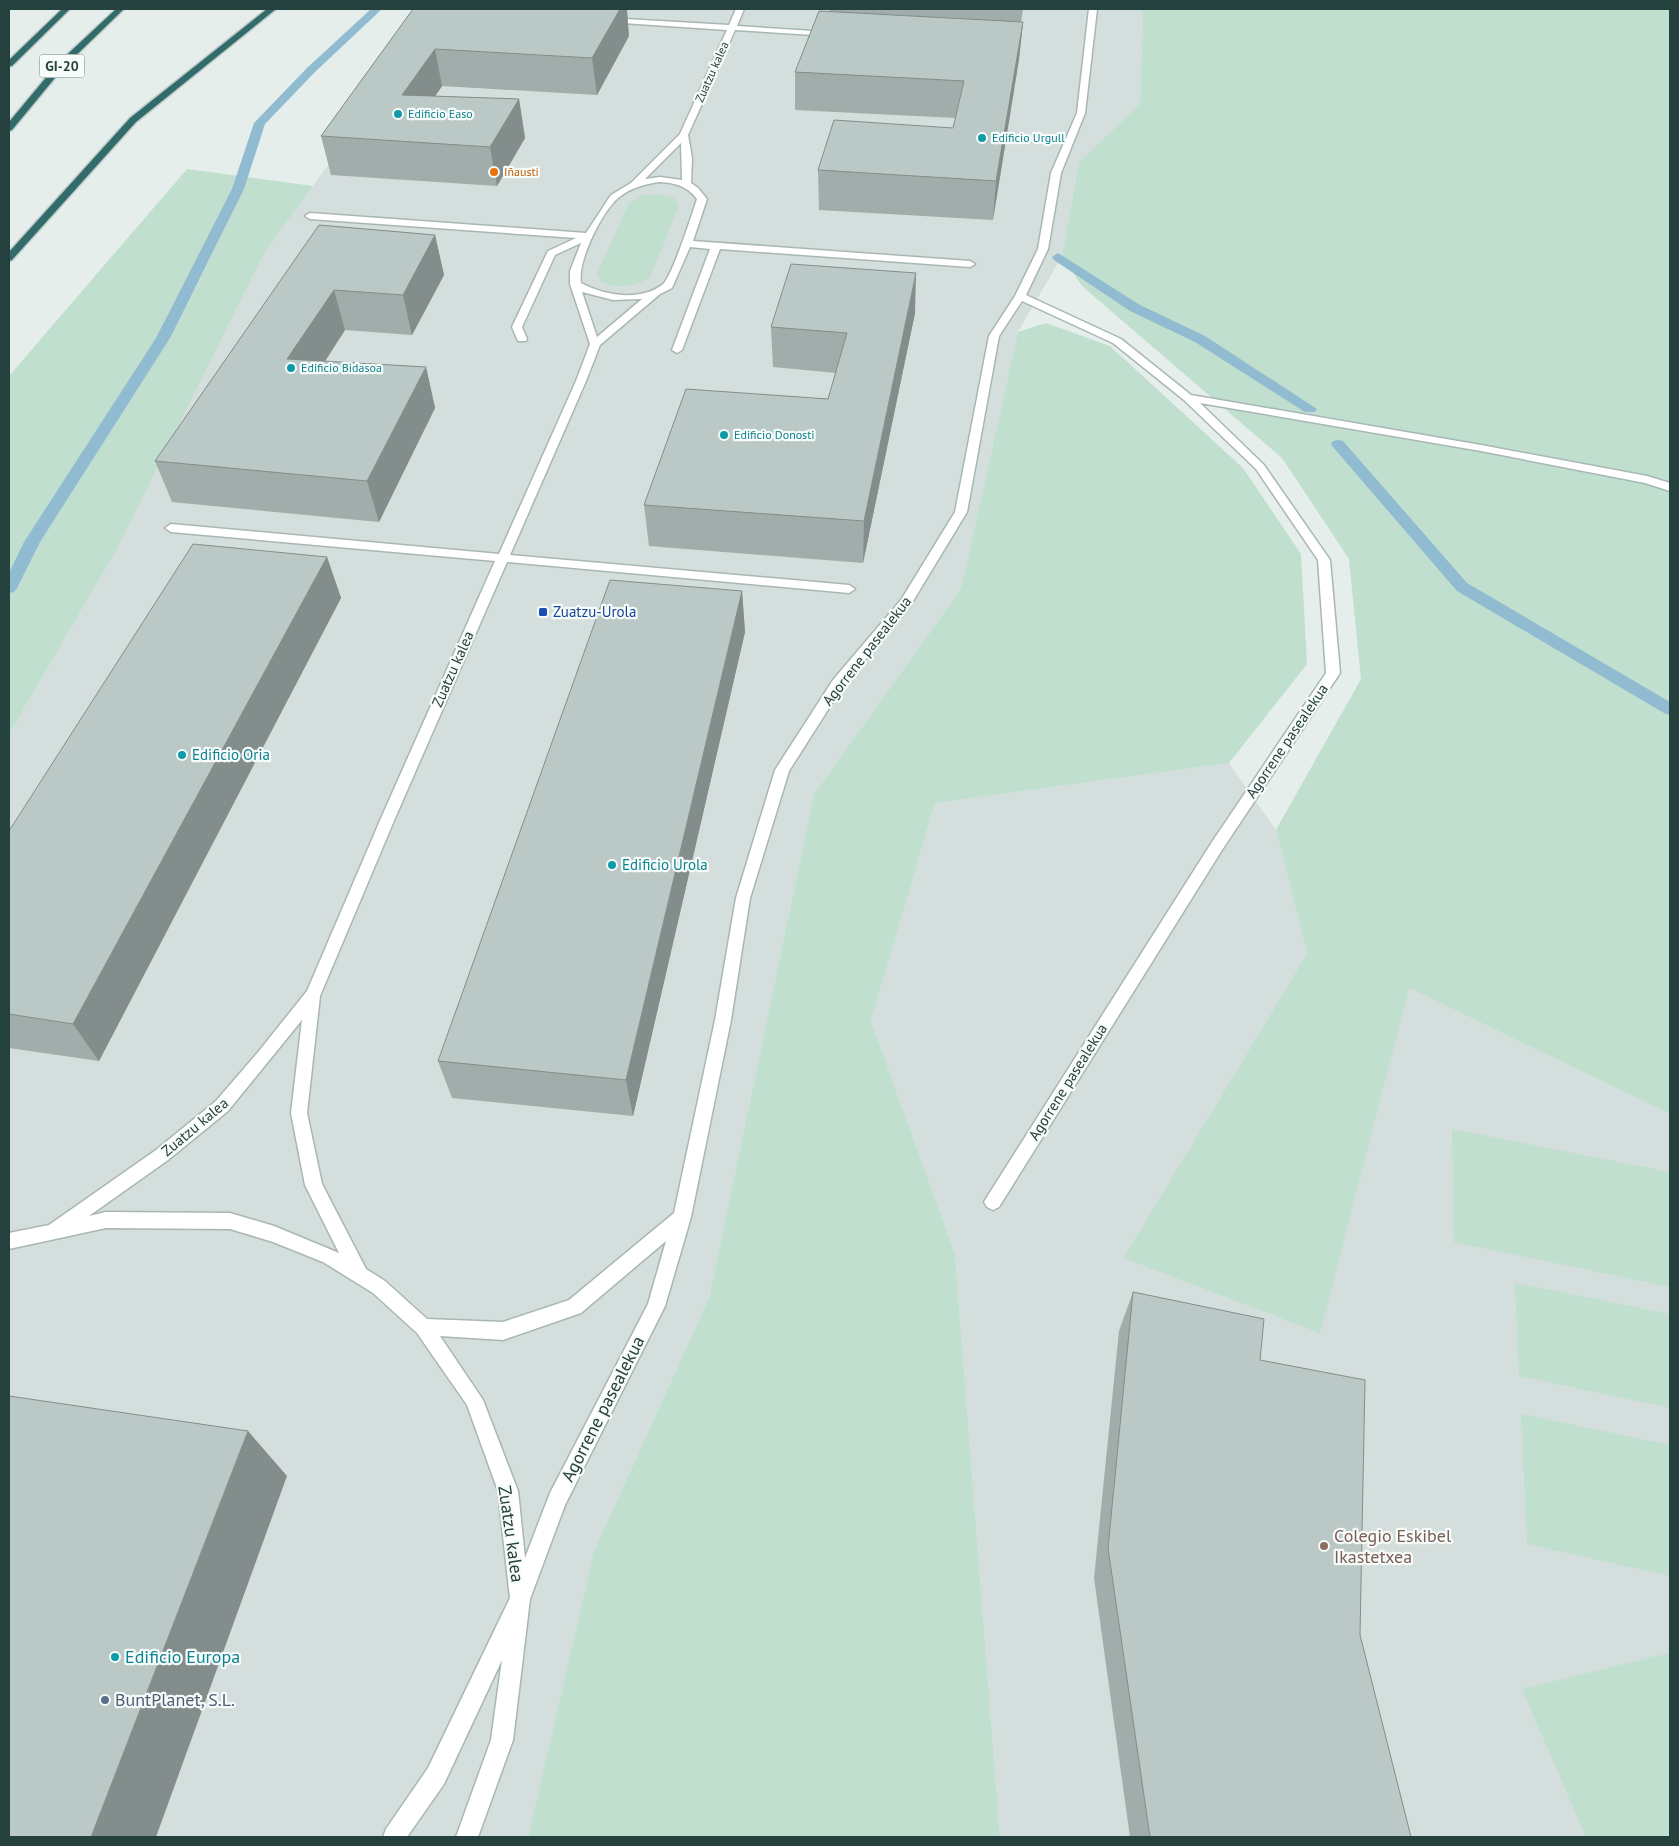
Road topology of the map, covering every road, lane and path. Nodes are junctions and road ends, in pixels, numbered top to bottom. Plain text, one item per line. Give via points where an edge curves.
1 (66, 9) edge
2 (120, 9) edge
3 (272, 9) edge
4 (740, 9) edge
5 (1093, 9) edge
6 (594, 20) edge
7 (732, 28) junction
8 (840, 34) edge
9 (9, 64) edge
10 (9, 128) edge
11 (684, 135) junction
12 (633, 185) junction
13 (686, 186) junction
14 (310, 216) dead end
15 (590, 236) junction
16 (687, 244) junction
17 (716, 246) junction
18 (9, 258) edge
19 (970, 264) dead end
20 (575, 284) junction
21 (656, 292) junction
22 (1020, 296) junction
23 (522, 339) dead end
24 (595, 344) junction
25 (677, 350) dead end
26 (1188, 398) junction
27 (1670, 487) edge
28 (171, 528) dead end
29 (502, 558) junction
30 (849, 589) dead end
31 (313, 995) junction
32 (993, 1202) dead end
33 (682, 1217) junction
34 (52, 1232) junction
35 (9, 1241) edge
36 (360, 1276) junction
37 (423, 1327) junction
38 (520, 1599) junction
39 (394, 1837) edge
40 (467, 1837) edge

1 - 9 highway, GI-20
2 - 10 highway, GI-20 via 91,35
3 - 18 highway via 133,120
4 - 7 street, Zuatzu kalea
5 - 22 street, Agorrene pasealekua via 1081,113 1056,173 1043,249
6 - 7 street
7 - 8 street
7 - 11 street, Zuatzu kalea
11 - 12 street, Zuatzu kalea
11 - 13 street
12 - 13 street, Zuatzu kalea via 664,179
12 - 15 street, Zuatzu kalea via 613,198
13 - 16 street, Zuatzu kalea via 698,191 702,199
14 - 15 street
15 - 20 street, Zuatzu kalea via 575,271
15 - 23 street via 551,253 517,327
16 - 17 street
16 - 21 street, Zuatzu kalea via 668,286
17 - 19 street
17 - 25 street
20 - 21 street via 590,293 614,299
20 - 24 street, Zuatzu kalea
21 - 24 street, Zuatzu kalea
22 - 26 street, Agorrene pasealekua via 1117,341
22 - 33 street, Agorrene pasealekua via 994,336 961,512 906,603 838,683 782,770 743,898 723,1020
24 - 29 street, Zuatzu kalea
26 - 27 street via 1481,448
26 - 32 street, Agorrene pasealekua via 1260,467 1324,560 1333,673 1217,846
28 - 29 street
29 - 30 street
29 - 31 street, Zuatzu kalea
31 - 34 street, Zuatzu kalea via 222,1106 162,1154
31 - 36 street, Zuatzu kalea via 299,1113 314,1184
33 - 37 street via 575,1307 503,1331
33 - 38 street, Agorrene pasealekua via 656,1306 557,1500
34 - 35 street, Zuatzu kalea
34 - 36 street, Zuatzu kalea via 106,1220 230,1221 274,1234 328,1256
36 - 37 street, Zuatzu kalea via 379,1287
37 - 38 street, Zuatzu kalea via 474,1400 508,1491
38 - 39 street via 436,1776
38 - 40 street, Zuatzu kalea via 502,1740

